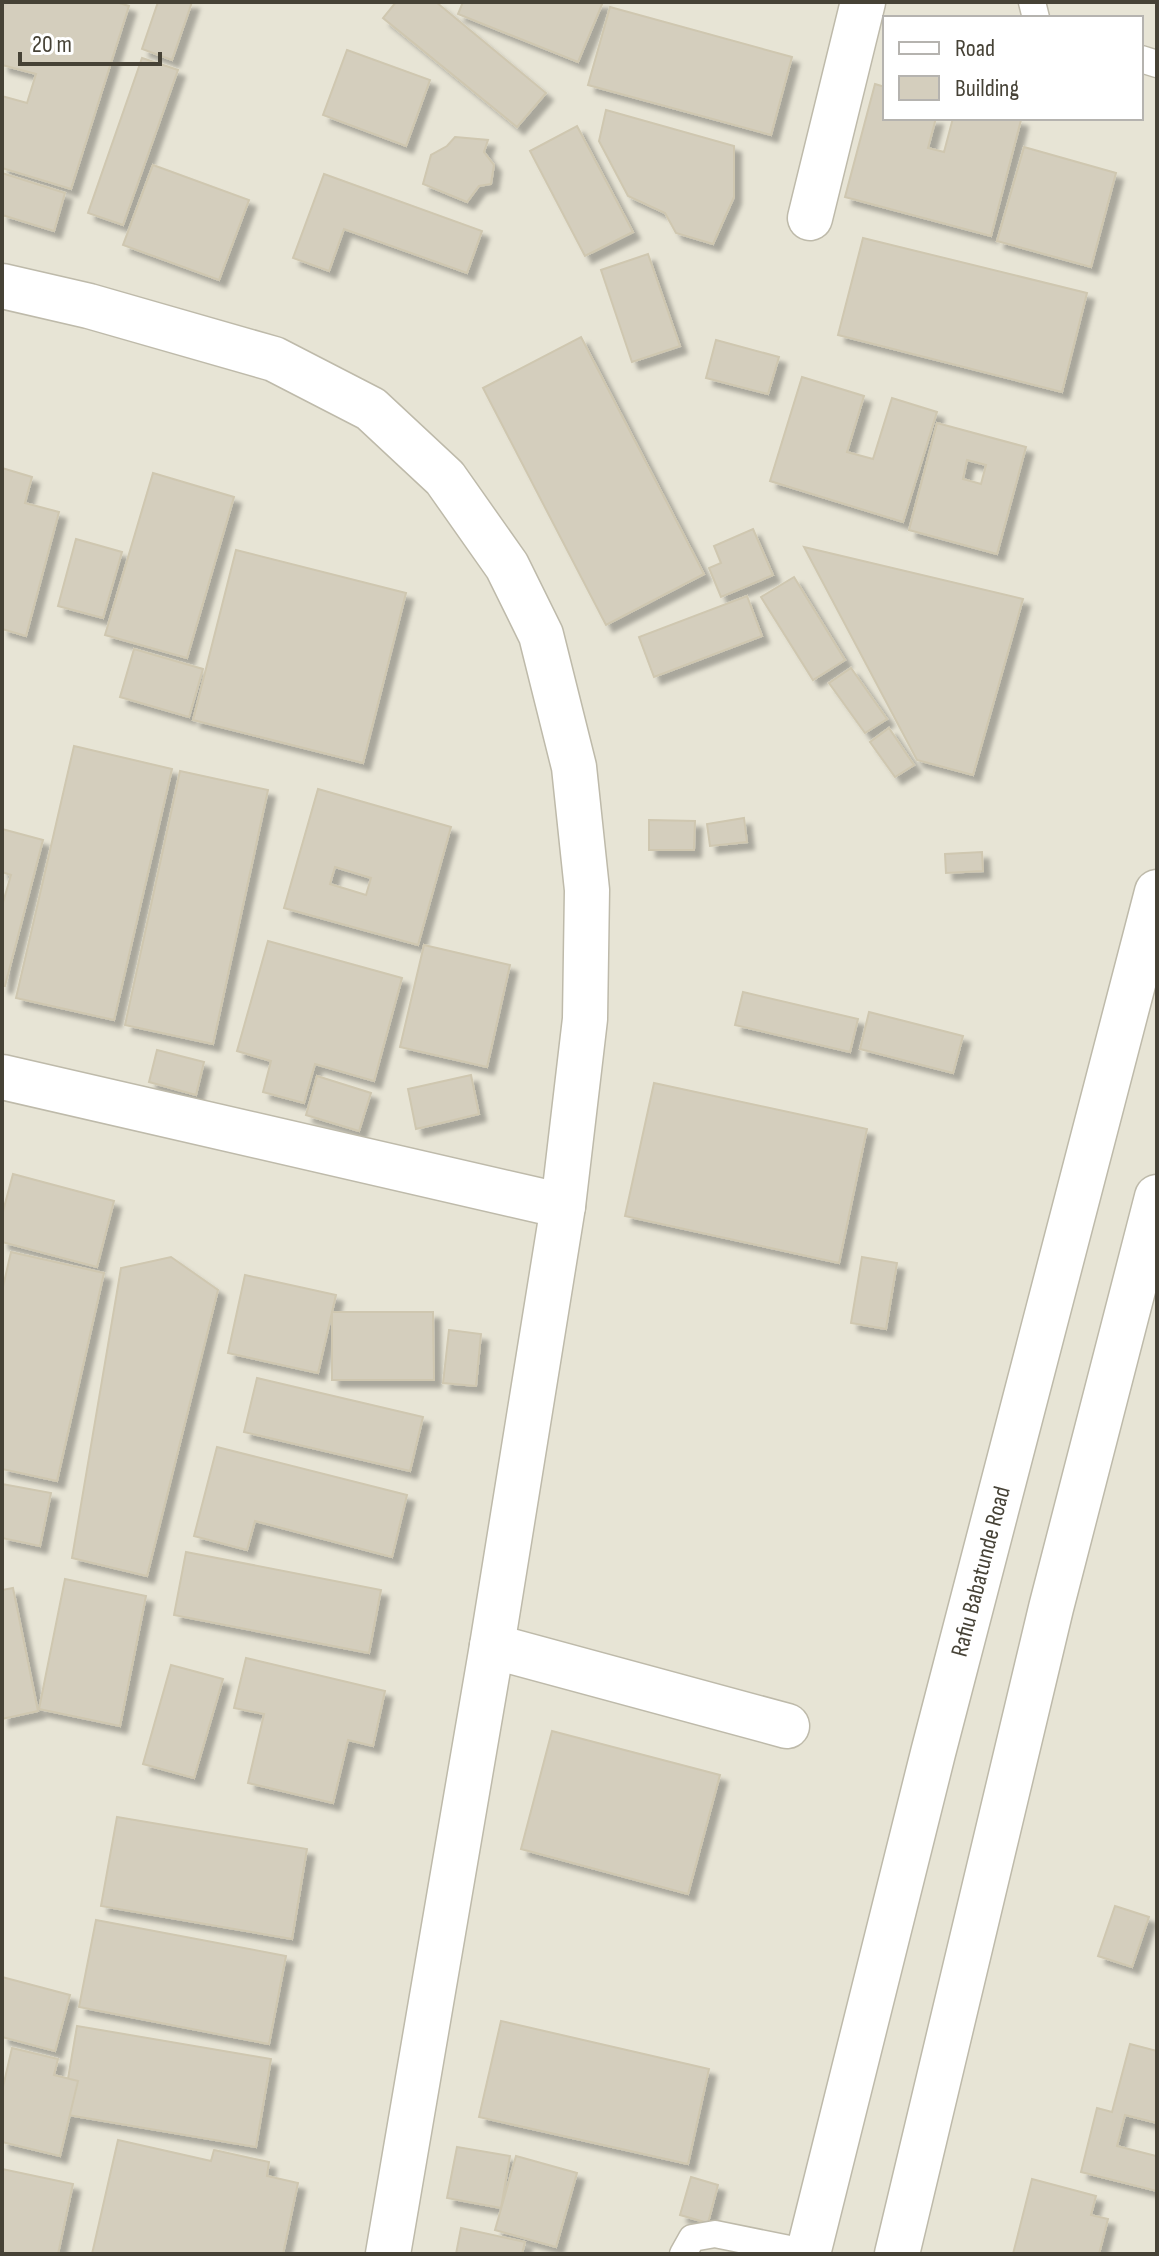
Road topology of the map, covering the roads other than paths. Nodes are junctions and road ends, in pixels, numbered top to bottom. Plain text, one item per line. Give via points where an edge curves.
1 (863, 2) edge
2 (810, 218) dead end
3 (2, 286) edge
4 (1157, 892) edge
5 (2, 1077) edge
6 (1157, 1197) edge
7 (563, 1206) junction
8 (492, 1646) junction
9 (787, 1726) dead end
10 (388, 2254) edge
11 (683, 2254) edge
12 (808, 2254) edge
13 (897, 2254) edge

1 - 2 street
3 - 7 street via 274,359 371,409 445,478 507,566 541,635 574,767 587,890 585,1019
4 - 12 street, Rafiu Babatunde Road
5 - 7 street
6 - 13 street via 1047,1624
7 - 8 street
8 - 9 street
8 - 10 street
11 - 12 lane via 692,2238 715,2234

